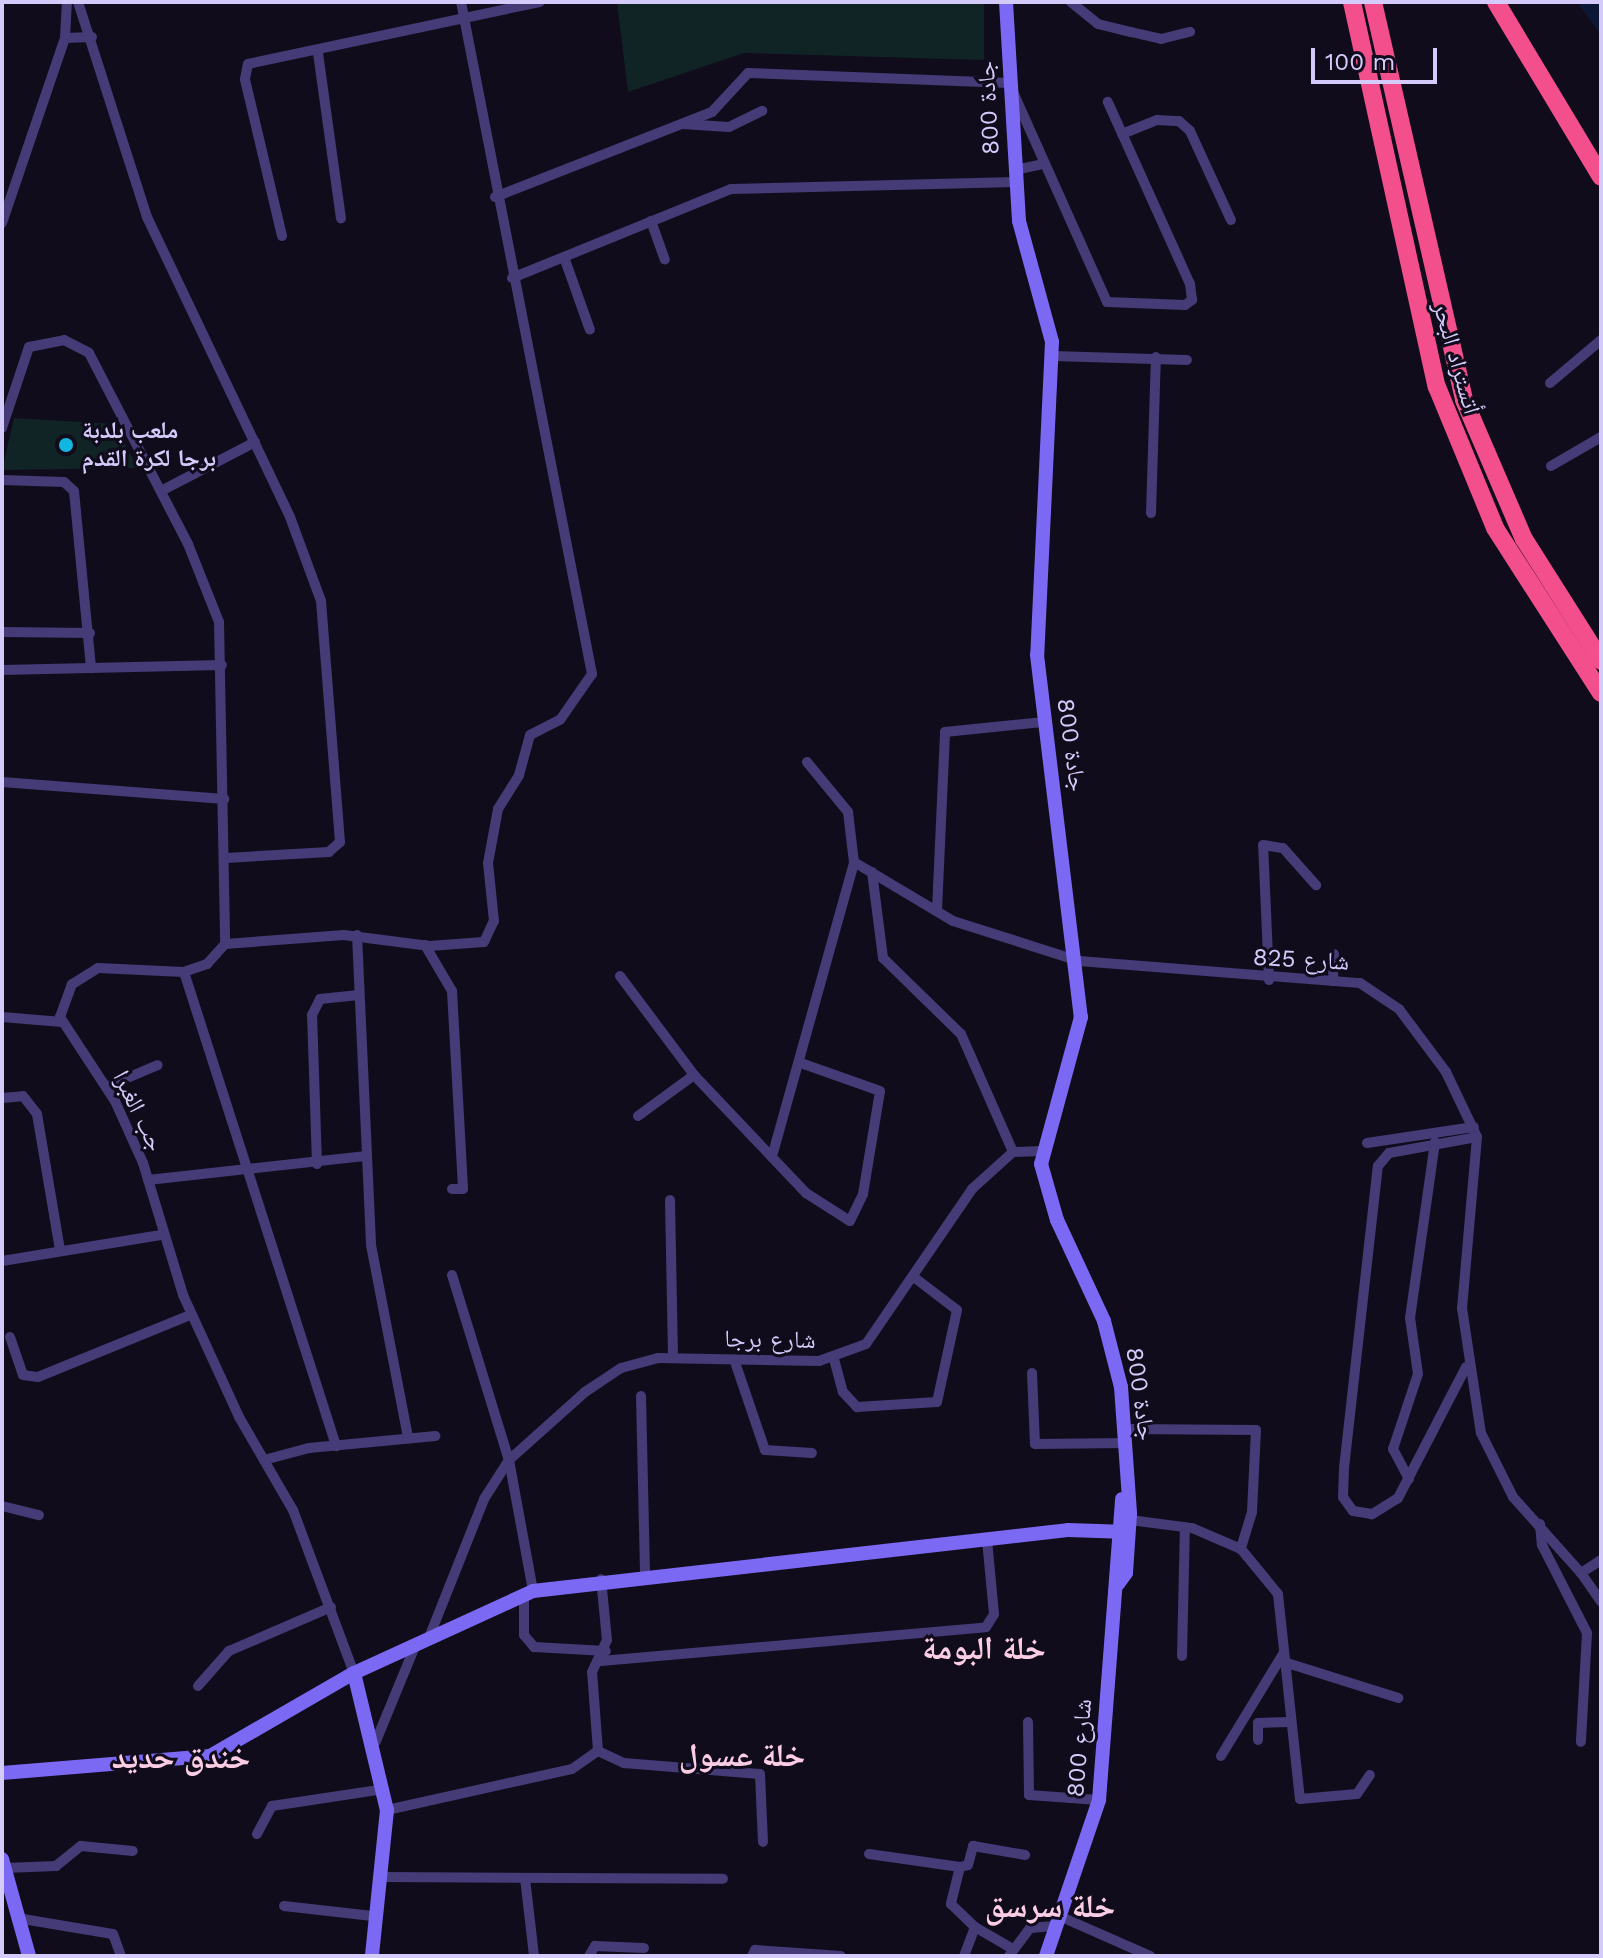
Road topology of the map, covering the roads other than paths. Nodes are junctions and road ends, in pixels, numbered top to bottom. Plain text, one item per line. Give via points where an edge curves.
1 (67, 2) edge
2 (78, 2) edge
3 (461, 2) edge
4 (539, 2) edge
5 (1006, 2) edge
6 (1071, 2) edge
7 (1352, 2) edge
8 (1373, 2) edge
9 (1496, 2) edge
10 (463, 21) junction
11 (1190, 32) dead end
12 (92, 37) junction
13 (65, 38) junction
14 (318, 53) junction
15 (1009, 83) junction
16 (1108, 102) dead end
17 (762, 111) dead end
18 (676, 125) junction
19 (1122, 134) junction
20 (1043, 164) junction
21 (1015, 176) junction
22 (1601, 177) edge
23 (495, 197) junction
24 (341, 218) dead end
25 (1231, 220) dead end
26 (651, 221) junction
27 (2, 223) edge
28 (282, 236) dead end
29 (564, 257) junction
30 (665, 260) dead end
31 (512, 278) junction
32 (590, 330) dead end
33 (1601, 340) edge
34 (1053, 356) junction
35 (1156, 357) junction
36 (1187, 360) dead end
37 (1550, 383) dead end
38 (5, 400) edge
39 (2, 428) edge
40 (1601, 437) edge
41 (255, 442) junction
42 (1551, 466) dead end
43 (2, 480) edge
44 (161, 491) junction
45 (1151, 513) dead end
46 (2, 632) edge
47 (90, 633) junction
48 (1601, 661) edge
49 (222, 665) junction
50 (91, 668) junction
51 (2, 670) edge
52 (1601, 693) edge
53 (1044, 722) junction
54 (807, 762) dead end
55 (2, 782) edge
56 (224, 799) junction
57 (226, 858) junction
58 (854, 862) junction
59 (872, 872) junction
60 (1316, 885) dead end
61 (937, 910) junction
62 (357, 935) junction
63 (225, 944) junction
64 (425, 945) junction
65 (1334, 954) dead end
66 (1079, 961) junction
67 (184, 972) junction
68 (620, 976) dead end
69 (1269, 980) junction
70 (1333, 981) junction
71 (359, 995) junction
72 (2, 1017) edge
73 (62, 1022) junction
74 (801, 1063) junction
75 (158, 1065) dead end
76 (694, 1075) junction
77 (106, 1087) junction
78 (2, 1098) edge
79 (638, 1116) dead end
80 (1475, 1132) junction
81 (1435, 1142) junction
82 (1367, 1143) dead end
83 (1041, 1151) junction
84 (1013, 1152) junction
85 (773, 1153) junction
86 (367, 1156) junction
87 (317, 1164) junction
88 (249, 1169) junction
89 (148, 1180) junction
90 (452, 1189) dead end
91 (670, 1200) dead end
92 (161, 1235) junction
93 (60, 1250) junction
94 (2, 1261) edge
95 (452, 1275) dead end
96 (915, 1278) junction
97 (192, 1314) junction
98 (10, 1337) dead end
99 (673, 1356) junction
100 (834, 1359) junction
101 (735, 1362) junction
102 (1466, 1367) junction
103 (1032, 1373) dead end
104 (641, 1396) dead end
105 (435, 1436) dead end
106 (1126, 1436) junction
107 (408, 1438) junction
108 (336, 1446) junction
109 (812, 1453) dead end
110 (264, 1460) junction
111 (509, 1460) junction
112 (1126, 1477) joint
113 (1409, 1479) junction
114 (2, 1506) edge
115 (39, 1515) dead end
116 (1540, 1524) junction
117 (1128, 1526) junction
118 (1185, 1527) junction
119 (987, 1540) junction
120 (1241, 1549) junction
121 (1601, 1560) edge
122 (1581, 1573) junction
123 (645, 1574) junction
124 (601, 1578) junction
125 (528, 1593) junction
126 (1601, 1602) edge
127 (331, 1607) junction
128 (430, 1635) junction
129 (416, 1644) junction
130 (604, 1656) junction
131 (1182, 1656) dead end
132 (1284, 1657) junction
133 (354, 1673) junction
134 (198, 1686) dead end
135 (1398, 1698) dead end
136 (1028, 1722) dead end
137 (1290, 1722) junction
138 (1258, 1740) dead end
139 (376, 1741) junction
140 (1581, 1742) dead end
141 (598, 1751) junction
142 (1221, 1756) dead end
143 (2, 1773) edge
144 (1370, 1775) dead end
145 (384, 1789) junction
146 (1099, 1800) junction
147 (387, 1810) junction
148 (257, 1834) dead end
149 (763, 1842) dead end
150 (133, 1851) dead end
151 (869, 1854) dead end
152 (1025, 1855) dead end
153 (3, 1864) edge
154 (960, 1867) junction
155 (384, 1877) junction
156 (525, 1878) junction
157 (723, 1879) dead end
158 (284, 1906) dead end
159 (372, 1916) junction
160 (17, 1918) junction
161 (1056, 1920) junction
162 (975, 1927) junction
163 (644, 1948) dead end
164 (1011, 1952) edge
165 (29, 1956) edge
166 (121, 1956) edge
167 (372, 1956) edge
168 (534, 1956) edge
169 (589, 1956) edge
170 (752, 1956) edge
171 (841, 1956) edge
172 (962, 1956) edge
173 (1046, 1956) edge
174 (1150, 1956) edge

1 - 13 street
2 - 12 street
3 - 10 street
4 - 10 street
5 - 15 main road, جادة 800
6 - 11 street via 1098,24 1161,39
7 - 52 highway, أتستراد البحر via 1442,401 1495,528
8 - 48 highway, أتستراد البحر via 1464,400 1524,539
9 - 22 highway
10 - 14 street
10 - 23 street
12 - 13 street
12 - 41 street via 147,217
13 - 27 street
14 - 24 street
14 - 28 street via 255,60 246,69
15 - 18 street via 748,73 717,109
15 - 20 street
15 - 21 main road, جادة 800
16 - 19 street
17 - 18 street via 729,127
18 - 23 street
19 - 20 street via 1190,284 1192,300 1185,305 1107,302
19 - 25 street via 1157,120 1179,121 1190,131
20 - 21 street
21 - 26 street via 731,189
21 - 34 main road, جادة 800 via 1025,259
23 - 31 street
26 - 29 street
26 - 30 street
29 - 31 street
29 - 32 street
31 - 64 street via 592,672 560,720 530,735 519,775 498,809 488,863 491,936 470,945
33 - 37 street
34 - 35 street
34 - 53 main road, جادة 800 via 1038,615
35 - 36 street
35 - 45 street
38 - 39 street
38 - 44 street via 29,347 52,339 80,345 101,370
40 - 42 street
41 - 44 street
41 - 57 street via 320,592 340,842 329,852
43 - 47 street via 72,488
44 - 49 street via 212,598
46 - 47 street
47 - 50 street
49 - 50 street
49 - 56 street
50 - 51 street
53 - 61 street via 945,732
53 - 66 main road, جادة 800
54 - 58 street via 848,812
55 - 56 street
56 - 57 street
57 - 63 street
58 - 59 street, شارع 825
58 - 74 street
59 - 61 street, شارع 825
59 - 84 street via 883,958 961,1034
60 - 69 street via 1283,848 1263,845
61 - 66 street, شارع 825 via 1032,951
62 - 63 street
62 - 64 street
62 - 71 street
63 - 67 street via 207,964
64 - 90 street via 452,991 463,1189
65 - 70 street
66 - 69 street, شارع 825
66 - 83 main road, جادة 800 via 1081,1017
67 - 73 street via 98,968 67,991
67 - 88 street
68 - 76 street
69 - 70 street, شارع 825
70 - 80 street, شارع 825 via 1365,985 1399,1009 1446,1072
71 - 86 street
71 - 87 street via 320,999 312,1015
72 - 73 street
73 - 77 street, جب الغبرا
74 - 85 street
74 - 85 street via 880,1091 856,1216 849,1221 829,1214
75 - 77 street
76 - 79 street
76 - 85 street
77 - 89 street, جب الغبرا
78 - 93 street via 23,1096 37,1114
80 - 81 street
80 - 82 street
80 - 102 street via 1462,1308
81 - 113 street via 1410,1318 1418,1374 1393,1449
81 - 113 street via 1386,1154 1378,1166 1343,1497 1353,1511 1372,1514 1393,1504
83 - 84 street
83 - 106 main road, جادة 800 via 1057,1220 1111,1343
84 - 96 street, شارع برجا via 978,1180
86 - 87 street
86 - 107 street via 371,1245
87 - 88 street
88 - 89 street
88 - 108 street
89 - 92 street, جب الغبرا
91 - 99 street
92 - 93 street
92 - 97 street, جب الغبرا
93 - 94 street
95 - 111 street
96 - 100 street, شارع برجا via 879,1332
96 - 100 street via 957,1310 937,1402 857,1407 843,1392
97 - 98 street via 38,1377 23,1375
97 - 110 street, جب الغبرا
99 - 101 street, شارع برجا
99 - 111 street, شارع برجا via 615,1371
100 - 101 street, شارع برجا
101 - 109 street via 765,1450
102 - 113 street
102 - 116 street via 1494,1468
103 - 106 street via 1035,1444
104 - 123 street
105 - 107 street
106 - 112 main road, جادة 800
106 - 120 street via 1256,1430 1252,1512
107 - 108 street
108 - 110 street
110 - 127 street, جب الغبرا via 293,1510
111 - 125 street
111 - 128 street, شارع برجا via 474,1517
112 - 117 main road, شارع 800
114 - 115 street
116 - 122 street
116 - 140 street via 1542,1545 1587,1633
117 - 118 street
117 - 119 main road
117 - 146 main road, شارع 800
118 - 120 street
118 - 131 street
119 - 123 main road
119 - 130 street via 994,1614 986,1627
120 - 132 street via 1278,1594
121 - 122 street
122 - 126 street
123 - 124 main road
124 - 125 main road
124 - 130 street
125 - 128 main road
125 - 130 street via 524,1635 534,1647
127 - 133 street, جب الغبرا
127 - 134 street via 229,1651
128 - 129 main road
129 - 133 main road
129 - 139 street
130 - 141 street via 592,1672
132 - 135 street
132 - 137 street
132 - 142 street
133 - 139 main road
133 - 143 main road via 197,1760
136 - 146 street via 1029,1795
137 - 138 street via 1258,1723
137 - 144 street via 1300,1799 1357,1794
139 - 145 main road
141 - 147 street via 572,1769
141 - 149 street via 624,1763 760,1774
145 - 147 main road
145 - 148 street via 272,1806
146 - 161 main road, شارع 800
147 - 155 main road
150 - 153 street via 81,1846 56,1866
151 - 154 street
152 - 154 street via 973,1846
153 - 160 main road
154 - 162 street via 951,1904
155 - 156 street
155 - 159 main road
156 - 157 street
156 - 168 street
158 - 159 street
159 - 167 main road
160 - 165 main road
160 - 166 street via 113,1934
161 - 164 street via 1030,1928
161 - 173 main road, شارع 800
161 - 174 street
162 - 164 street
162 - 172 street
163 - 169 street via 595,1946
170 - 171 street via 755,1950

